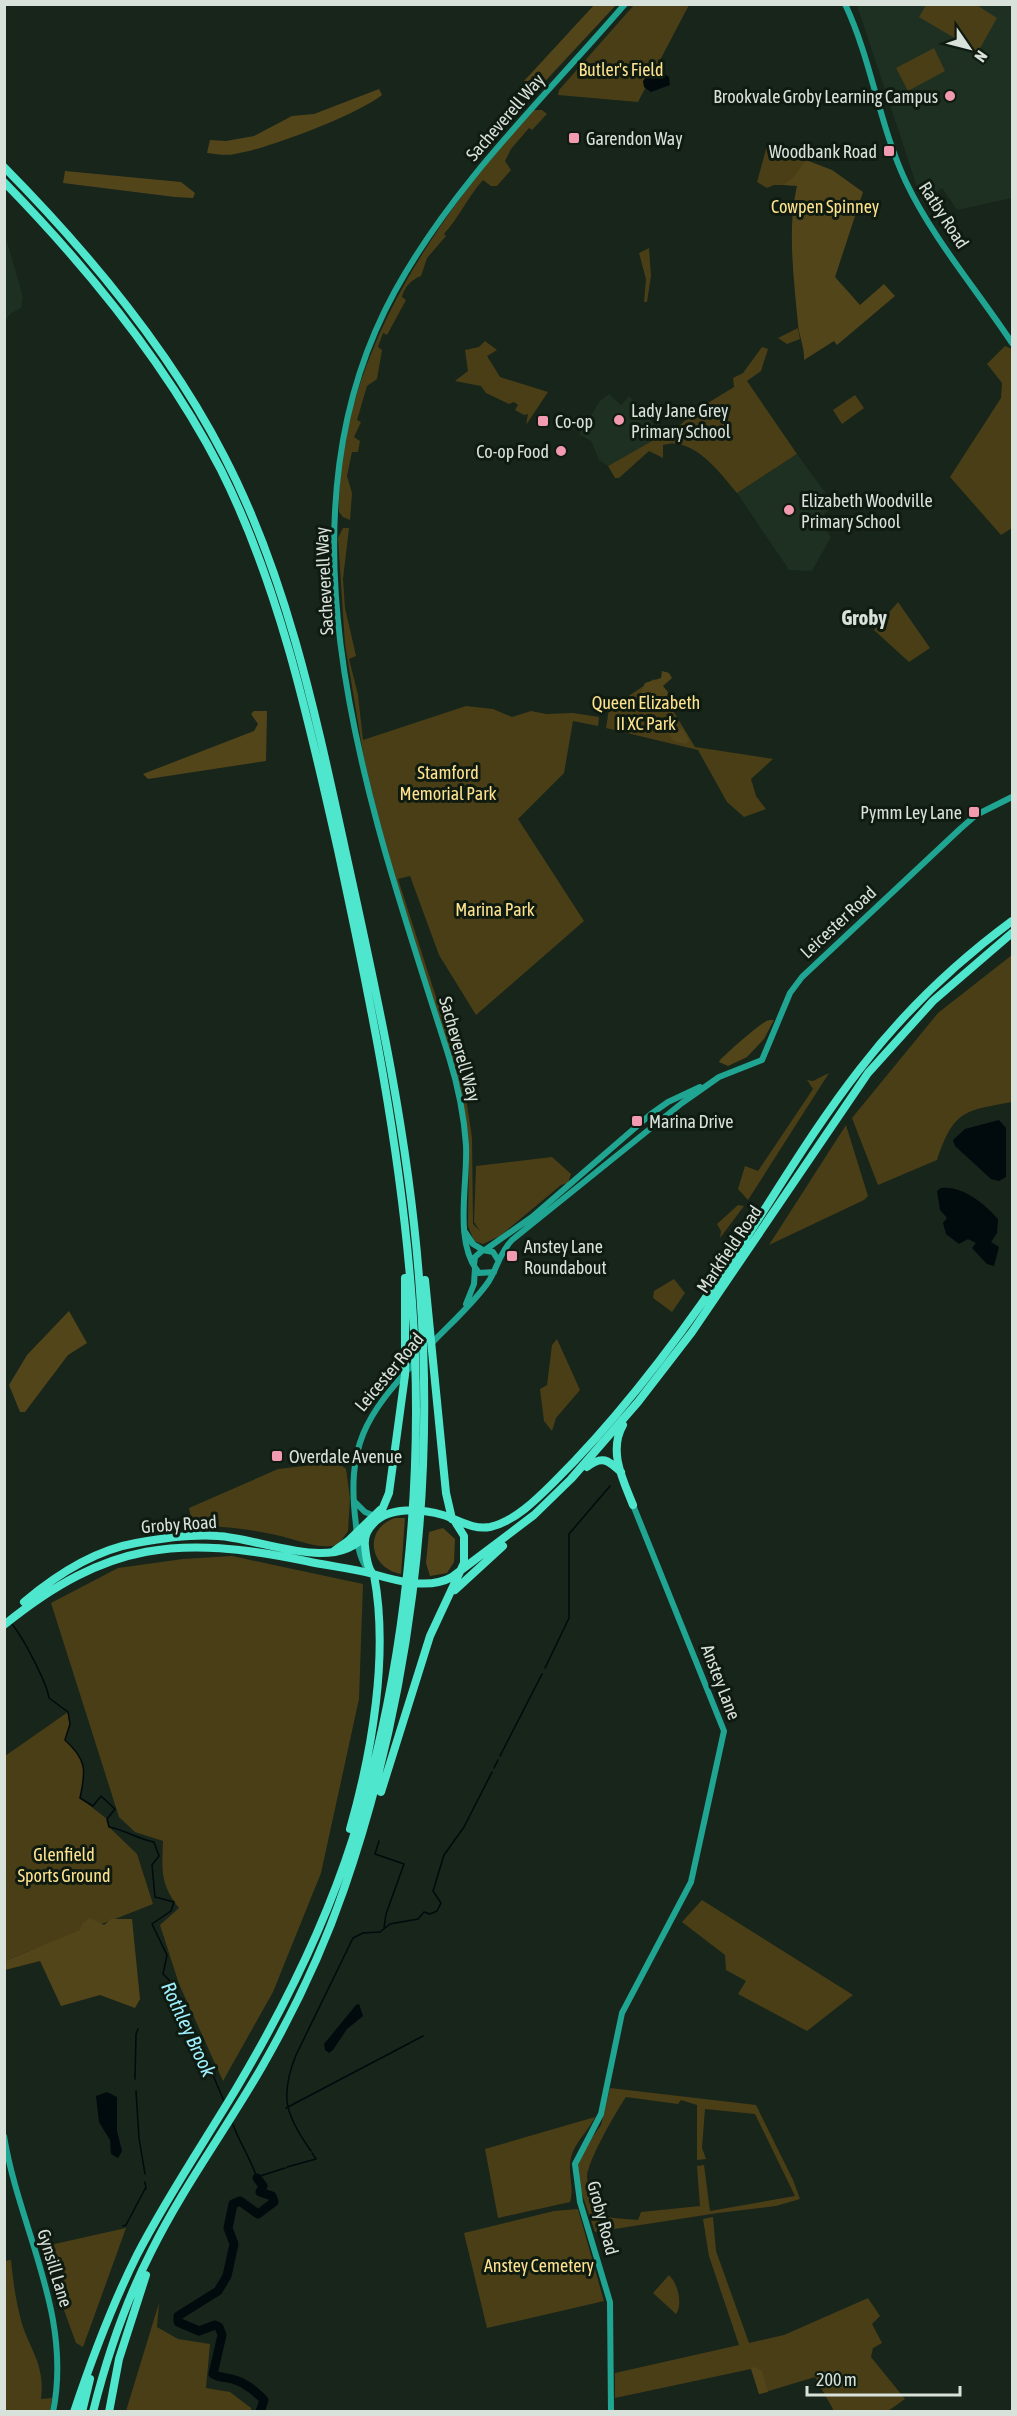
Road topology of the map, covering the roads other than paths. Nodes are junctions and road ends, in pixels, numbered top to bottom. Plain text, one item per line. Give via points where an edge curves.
1 (625, 4) edge
2 (845, 4) edge
3 (4, 167) edge
4 (4, 182) edge
5 (1012, 342) edge
6 (1012, 796) edge
7 (1012, 921) edge
8 (1012, 933) edge
9 (1012, 940) edge
10 (987, 953) junction
11 (680, 1100) junction
12 (668, 1102) junction
13 (672, 1110) junction
14 (410, 1191) junction
15 (465, 1231) junction
16 (406, 1240) junction
17 (484, 1250) junction
18 (498, 1260) junction
19 (475, 1267) junction
20 (494, 1272) junction
21 (465, 1307) junction
22 (638, 1402) junction
23 (621, 1473) junction
24 (569, 1482) junction
25 (354, 1500) junction
26 (633, 1505) joint
27 (376, 1517) junction
28 (453, 1519) junction
29 (357, 1533) junction
30 (367, 1533) junction
31 (358, 1543) junction
32 (329, 1554) junction
33 (459, 1572) junction
34 (372, 1573) junction
35 (446, 1602) junction
36 (21, 1608) junction
37 (4, 1618) edge
38 (4, 1625) edge
39 (344, 1891) junction
40 (678, 1911) joint
41 (297, 1976) junction
42 (4, 2136) edge
43 (175, 2208) junction
44 (106, 2327) junction
45 (53, 2412) edge
46 (74, 2412) edge
47 (82, 2412) edge
48 (93, 2412) edge
49 (109, 2412) edge
50 (611, 2412) edge

1 - 15 street, Sacheverell Way via 484,163 405,275 367,355 340,468 336,562 352,710 387,864 457,1085 466,1148
2 - 5 street, Ratby Road via 857,29 885,133 912,195
3 - 14 highway via 88,260 182,385 225,458 263,542 328,770 373,976
4 - 16 highway via 93,280 174,388 223,475 256,551 324,787 386,1090
6 - 11 street, Leicester Road via 960,828 802,977 790,993 762,1060
7 - 28 highway, Markfield Road via 944,977 873,1053 824,1119 684,1329 628,1401 568,1468 538,1498 507,1520 480,1528
8 - 10 highway, Markfield Road
9 - 10 highway
10 - 22 highway, Markfield Road via 933,1001 868,1073 717,1298
11 - 12 street, Leicester Road
11 - 13 street, Leicester Road
12 - 13 street
12 - 17 street, Leicester Road via 532,1217
13 - 18 street, Leicester Road via 512,1240
14 - 28 highway via 419,1231 446,1493
14 - 39 highway via 424,1377 424,1456 417,1559 398,1692 376,1790
15 - 17 street via 473,1244
15 - 19 street, Sacheverell Way via 466,1250
16 - 27 highway via 405,1375 386,1504
16 - 41 highway via 414,1339 415,1443 398,1643 360,1815 328,1908
17 - 18 street via 493,1252
17 - 19 street via 475,1257
18 - 20 street
19 - 20 street via 484,1274
19 - 21 street, Leicester Road via 474,1284
20 - 21 street, Leicester Road
21 - 25 street, Leicester Road via 388,1391 364,1426 353,1469
22 - 23 highway via 615,1443
22 - 24 highway, Markfield Road
23 - 24 highway via 609,1460 601,1459
23 - 26 highway
24 - 33 highway, Markfield Road via 534,1515
24 - 35 highway via 540,1516 469,1575
25 - 27 street
25 - 29 street, Leicester Road
26 - 40 street, Anstey Lane via 724,1731 700,1848
27 - 28 highway via 405,1511
27 - 29 highway
27 - 30 highway
28 - 33 highway via 466,1547
29 - 31 street, Leicester Road
29 - 32 highway
30 - 31 highway, Groby Road
30 - 34 highway via 365,1549
31 - 32 highway, Groby Road
31 - 34 street, Leicester Road via 363,1562
32 - 36 highway, Groby Road via 218,1536 135,1543 77,1566
33 - 34 highway via 444,1582 420,1583
33 - 35 highway
34 - 36 highway, Groby Road via 247,1549 178,1547 92,1567
34 - 41 highway via 379,1606 378,1660 364,1766 342,1858
35 - 39 highway via 430,1636 364,1843
36 - 37 highway, Groby Road
36 - 38 highway, Groby Road
39 - 43 highway via 292,2013
40 - 50 street, Groby Road via 622,2013 601,2114 575,2164 576,2187 610,2302
41 - 44 highway via 230,2099 171,2192
42 - 45 street, Gynsill Lane via 11,2178 55,2319 58,2362
43 - 48 highway via 119,2324
43 - 49 highway via 136,2299
44 - 46 highway
44 - 47 highway

